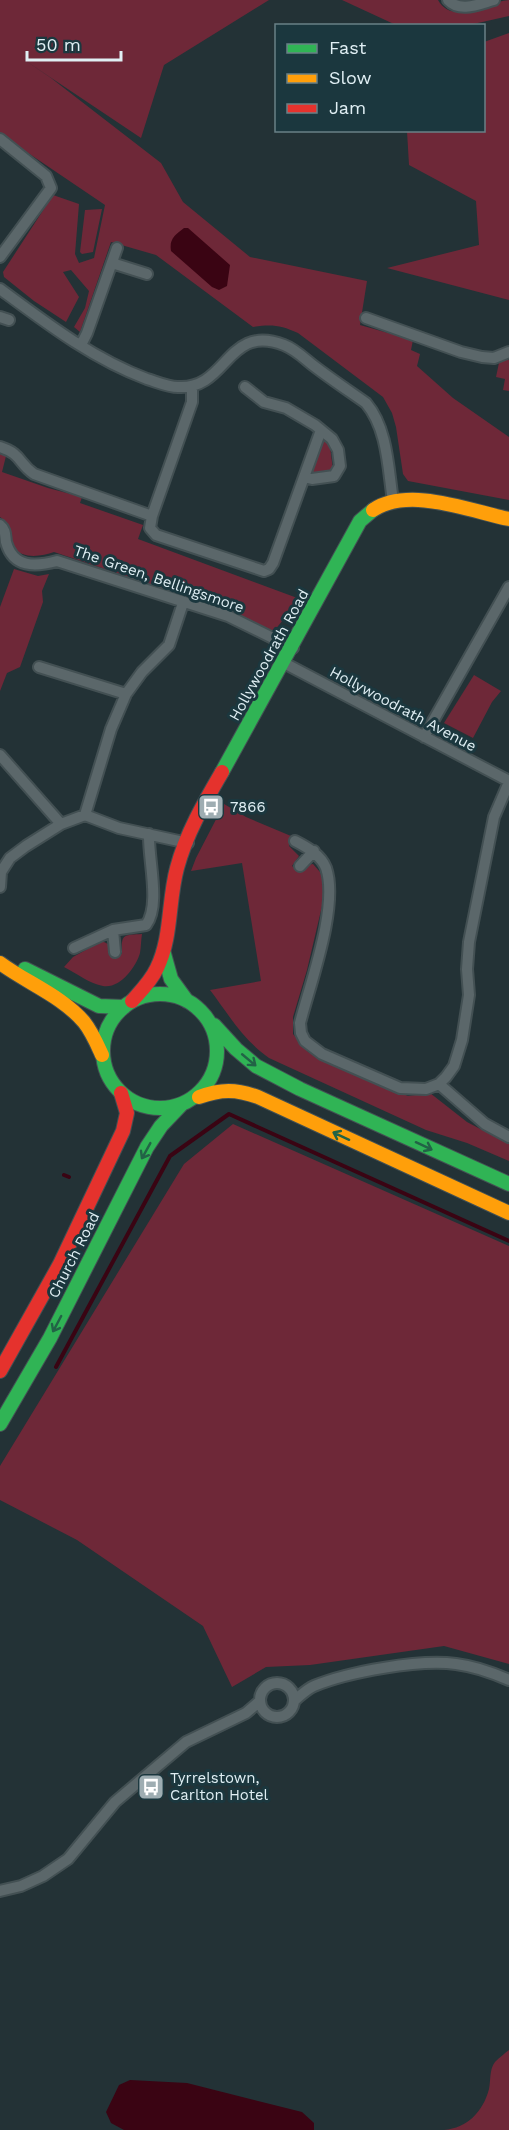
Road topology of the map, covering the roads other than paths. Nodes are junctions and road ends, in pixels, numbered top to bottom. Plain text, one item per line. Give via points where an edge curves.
1 (448, 0) edge
2 (494, 0) edge
3 (0, 139) edge
4 (117, 248) dead end
5 (0, 257) edge
6 (112, 262) junction
7 (147, 274) dead end
8 (0, 289) edge
9 (366, 318) dead end
10 (81, 345) junction
11 (509, 352) edge
12 (192, 386) junction
13 (245, 387) dead end
14 (321, 430) junction
15 (0, 447) edge
16 (304, 477) junction
17 (393, 501) junction
18 (152, 516) junction
19 (509, 519) edge
20 (0, 525) edge
21 (509, 587) edge
22 (183, 603) junction
23 (293, 648) junction
24 (284, 663) junction
25 (39, 667) dead end
26 (126, 694) junction
27 (424, 737) junction
28 (0, 755) edge
29 (509, 781) edge
30 (85, 816) junction
31 (61, 824) junction
32 (149, 834) junction
33 (295, 841) dead end
34 (188, 843) junction
35 (314, 851) junction
36 (300, 866) dead end
37 (0, 887) edge
38 (113, 930) junction
39 (74, 948) dead end
40 (115, 952) dead end
41 (164, 954) junction
42 (0, 958) edge
43 (0, 963) edge
44 (187, 1001) junction
45 (128, 1004) junction
46 (208, 1018) junction
47 (103, 1059) junction
48 (439, 1084) junction
49 (121, 1093) junction
50 (187, 1102) junction
51 (509, 1137) edge
52 (509, 1184) edge
53 (509, 1213) edge
54 (0, 1371) edge
55 (0, 1424) edge
56 (509, 1680) edge
57 (284, 1684) junction
58 (310, 1688) junction
59 (295, 1700) junction
60 (260, 1701) junction
61 (264, 1712) junction
62 (246, 1713) junction
63 (0, 1891) edge

1 - 2 street via 463,7
3 - 5 street via 46,176 51,188
4 - 6 street
6 - 7 street
6 - 10 street
8 - 10 street
9 - 11 street via 482,357 494,358
10 - 12 street via 98,358 141,376 177,387
12 - 17 street via 214,375 244,345 271,341 287,346 374,411 383,437
12 - 18 street via 192,402
13 - 14 street via 264,402 286,408
14 - 16 street
14 - 16 street via 336,444 338,472 323,478
15 - 18 street via 17,454 34,474
16 - 18 street via 273,563 264,572 152,533
17 - 19 main road, Hollywoodrath Road via 410,500
17 - 23 main road, Hollywoodrath Road via 370,511 360,521
20 - 22 street, The Green, Bellingsmore via 9,550 22,563 37,566 57,561
21 - 27 street
22 - 23 street, The Green, Bellingsmore via 228,616
22 - 26 street via 169,645
23 - 24 main road, Hollywoodrath Road
24 - 27 street, Hollywoodrath Avenue
24 - 34 main road, Hollywoodrath Road
25 - 26 street
26 - 30 street via 111,729
27 - 29 street, Hollywoodrath Avenue
28 - 31 street
29 - 48 street via 494,818 469,942 469,995 462,1040 454,1066
30 - 31 street
30 - 32 street
31 - 37 street via 10,858 1,872
32 - 34 street
32 - 38 street via 151,919 146,925
33 - 35 street
34 - 41 main road, Hollywoodrath Road via 174,877
35 - 36 street
35 - 48 street via 326,867 330,891 326,930 300,1023 305,1041 322,1054 400,1088 426,1089
38 - 39 street
38 - 40 street
41 - 44 main road, Hollywoodrath Road via 171,981
41 - 45 main road, Hollywoodrath Road via 152,979
42 - 45 main road via 99,1006
43 - 47 main road via 75,1013 96,1039
44 - 45 main road via 160,994
44 - 46 main road
45 - 47 main road via 111,1021
46 - 50 main road via 216,1035 215,1071 206,1087
46 -> 52 main road via 256,1066
47 - 49 main road via 109,1078
48 - 51 street via 485,1124
49 - 50 main road via 150,1108 166,1109
49 - 54 main road, Church Road via 127,1113 123,1131 60,1264
53 -> 50 main road via 232,1088 215,1090
50 -> 55 main road, Church Road via 161,1126 147,1148 50,1338
56 - 58 street via 457,1664 433,1663 348,1676
57 - 58 street
57 - 59 street
57 - 60 street via 267,1686
58 - 59 street
59 - 61 street via 287,1715 275,1717
60 - 61 street
60 - 62 street
61 - 62 street
62 - 63 street via 186,1742 115,1803 68,1858 43,1876

